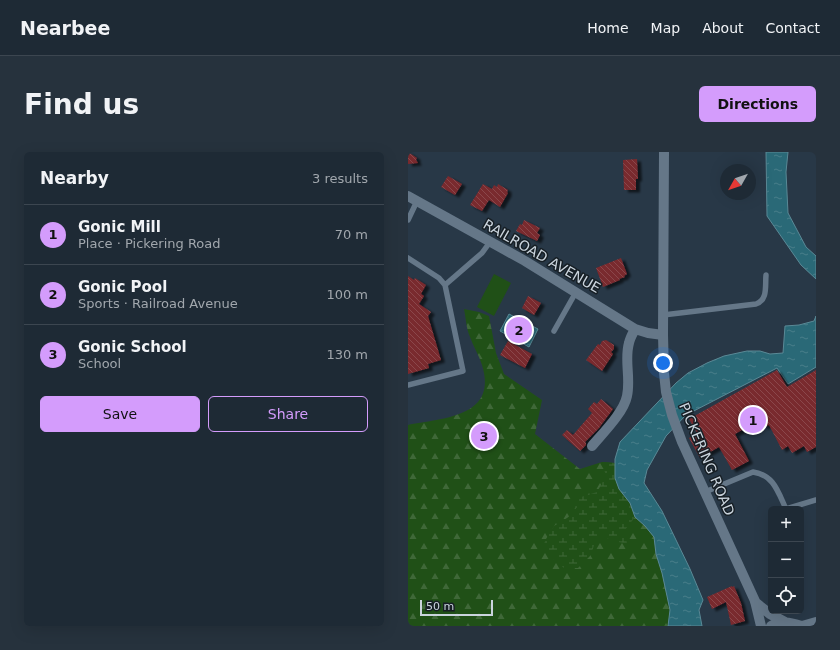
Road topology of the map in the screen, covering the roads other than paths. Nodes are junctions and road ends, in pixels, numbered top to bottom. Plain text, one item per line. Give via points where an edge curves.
1 (664, 152) edge
2 (412, 198) edge
3 (408, 220) edge
4 (490, 242) junction
5 (408, 258) edge
6 (766, 275) dead end
7 (445, 285) junction
8 (576, 292) junction
9 (663, 315) junction
10 (635, 329) junction
11 (554, 331) dead end
12 (663, 335) junction
13 (408, 385) edge
14 (592, 446) dead end
15 (705, 492) junction
16 (816, 500) edge
17 (755, 601) junction
18 (785, 622) junction
19 (809, 625) edge
20 (761, 626) edge
21 (771, 626) edge

1 - 9 main road, PICKERING ROAD
2 - 3 lane
2 - 4 main road, RAILROAD AVENUE
4 - 7 lane via 482,253
4 - 8 main road, RAILROAD AVENUE
5 - 7 lane via 439,278
6 - 9 lane via 764,298 756,304
7 - 13 lane via 463,371
8 - 10 main road, RAILROAD AVENUE
8 - 11 lane
9 - 12 main road, PICKERING ROAD
10 - 12 main road, RAILROAD AVENUE
10 - 14 main road via 629,342 627,397 624,406
12 - 15 main road, PICKERING ROAD via 668,403 677,430
15 - 16 lane via 753,472 761,473 771,481 786,509
15 - 17 main road, PICKERING ROAD
17 - 18 main road via 770,614
17 - 20 main road, PICKERING ROAD
18 - 19 main road
18 - 21 main road

